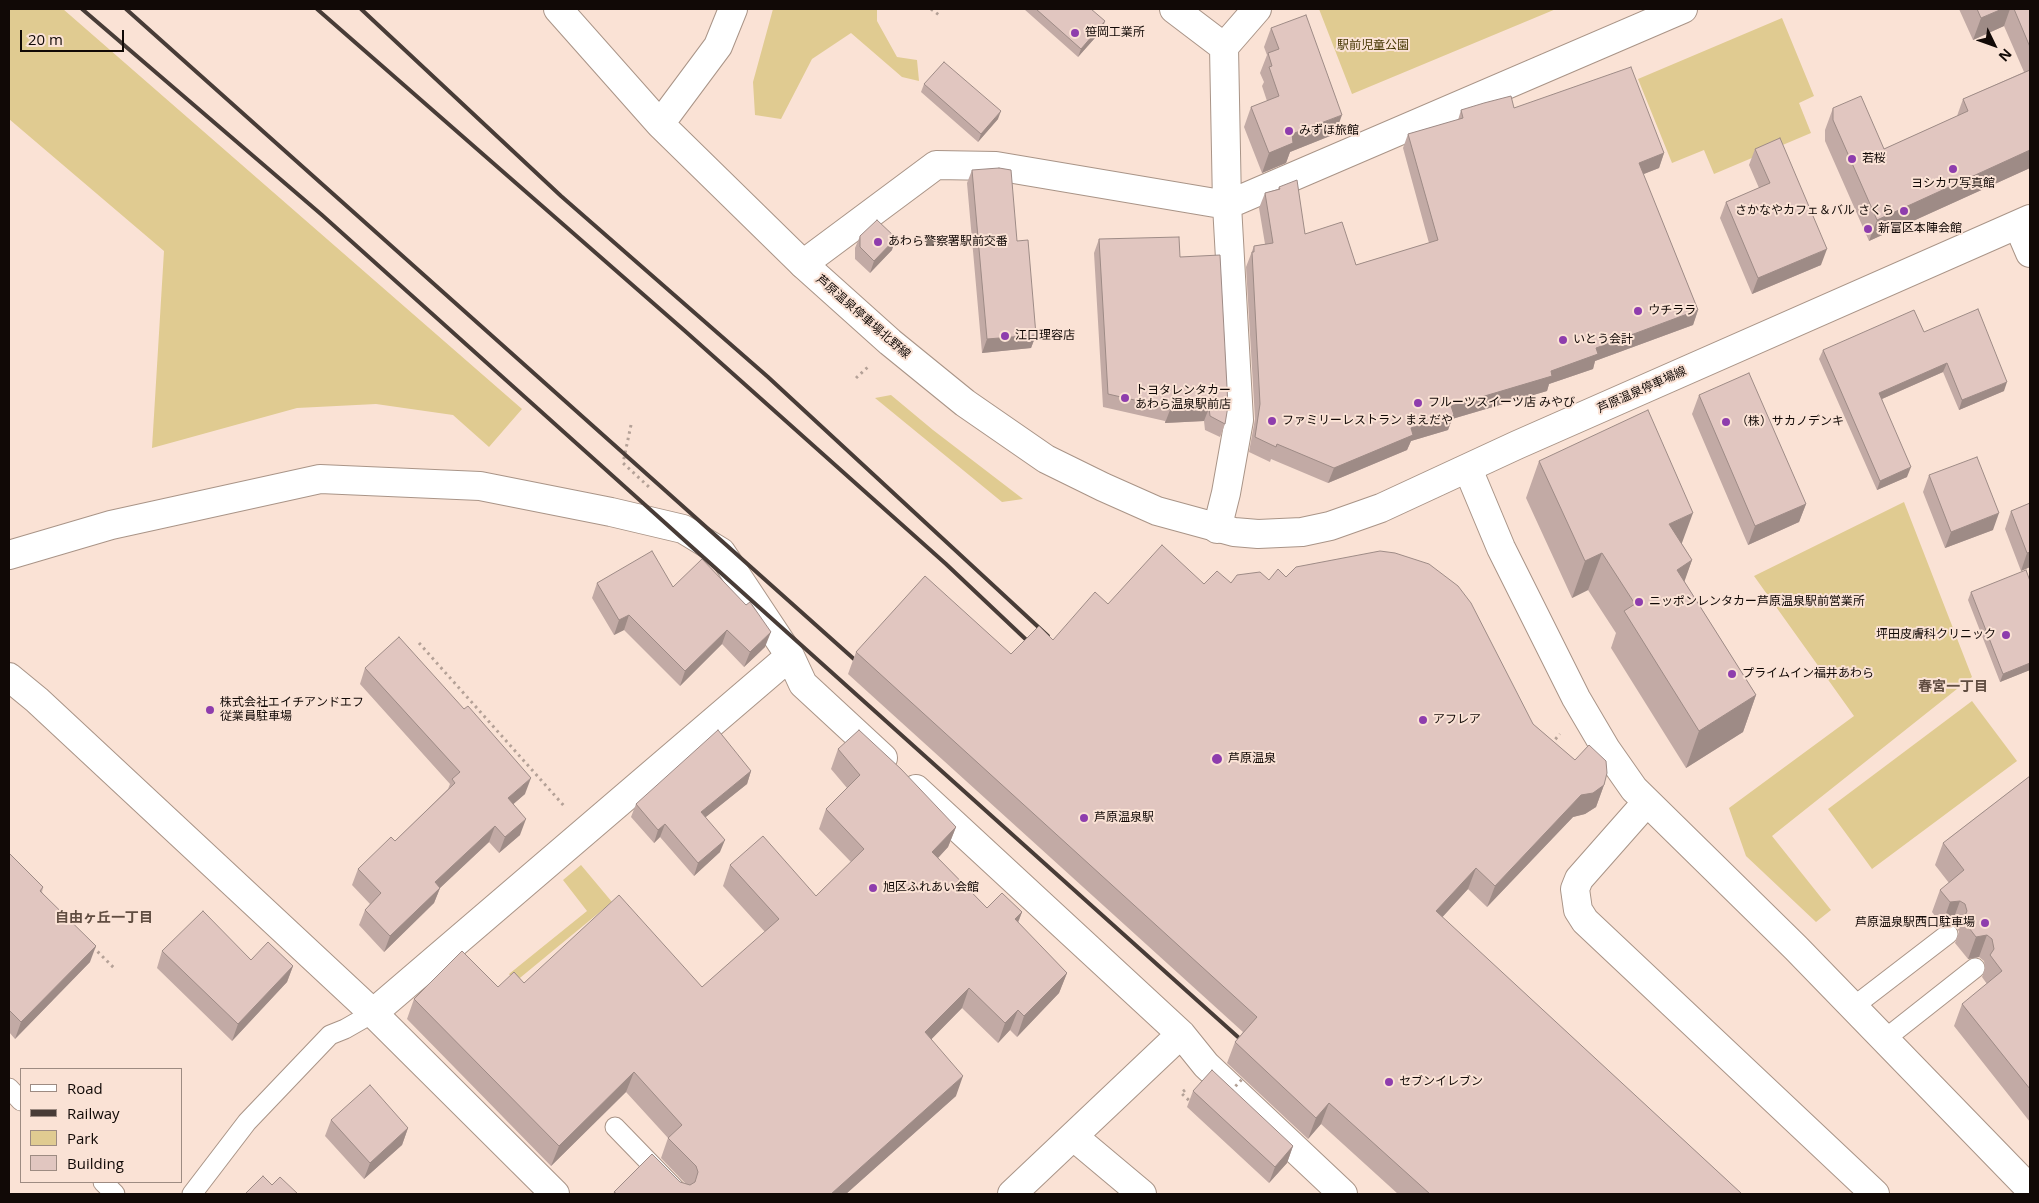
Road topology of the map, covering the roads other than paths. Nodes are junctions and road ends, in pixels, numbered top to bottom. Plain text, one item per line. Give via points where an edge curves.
1 (558, 9) edge
2 (733, 9) edge
3 (1174, 9) edge
4 (1257, 9) edge
5 (1683, 9) edge
6 (1224, 47) junction
7 (660, 124) junction
8 (1227, 205) junction
9 (2024, 222) edge
10 (2030, 253) edge
11 (803, 264) junction
12 (1468, 469) junction
13 (1217, 529) junction
14 (9, 555) edge
15 (790, 656) junction
16 (9, 677) edge
17 (1646, 802) junction
18 (1948, 934) dead end
19 (1975, 968) dead end
20 (1853, 1007) junction
21 (372, 1012) junction
22 (1181, 1034) junction
23 (1885, 1040) junction
24 (9, 1088) edge
25 (20, 1100) edge
26 (615, 1127) dead end
27 (1074, 1137) junction
28 (104, 1183) edge
29 (2019, 1187) edge
30 (115, 1194) edge
31 (192, 1194) edge
32 (555, 1194) edge
33 (680, 1194) edge
34 (1012, 1194) edge
35 (1142, 1194) edge
36 (1343, 1194) edge
37 (1875, 1194) edge

1 - 7 street, 芦原温泉停車場北野線
2 - 7 street via 718,46
3 - 6 street
4 - 6 street
5 - 8 street
6 - 8 street
7 - 11 street, 芦原温泉停車場北野線
8 - 11 street via 996,166 936,165
8 - 13 street via 1239,420
9 - 10 street
9 - 12 street, 芦原温泉停車場線
11 - 13 street, 芦原温泉停車場北野線 via 964,403 1046,459 1157,511
12 - 13 street, 芦原温泉停車場線 via 1381,508 1330,526 1302,532 1258,534
12 - 17 street via 1501,548 1576,698 1616,765
14 - 15 street via 111,526 320,479 480,486 682,529 721,552
15 - 21 street
15 - 22 street via 803,684
16 - 21 street
17 - 20 street
17 - 37 street via 1579,879 1575,889 1578,910 1585,921
18 - 20 lane
19 - 23 lane
20 - 23 street
21 - 31 lane via 330,1035 247,1122
21 - 32 street
22 - 27 street
22 - 36 street via 1206,1065
23 - 29 street
24 - 25 lane
26 - 33 lane
27 - 34 street
27 - 35 street
28 - 30 lane

